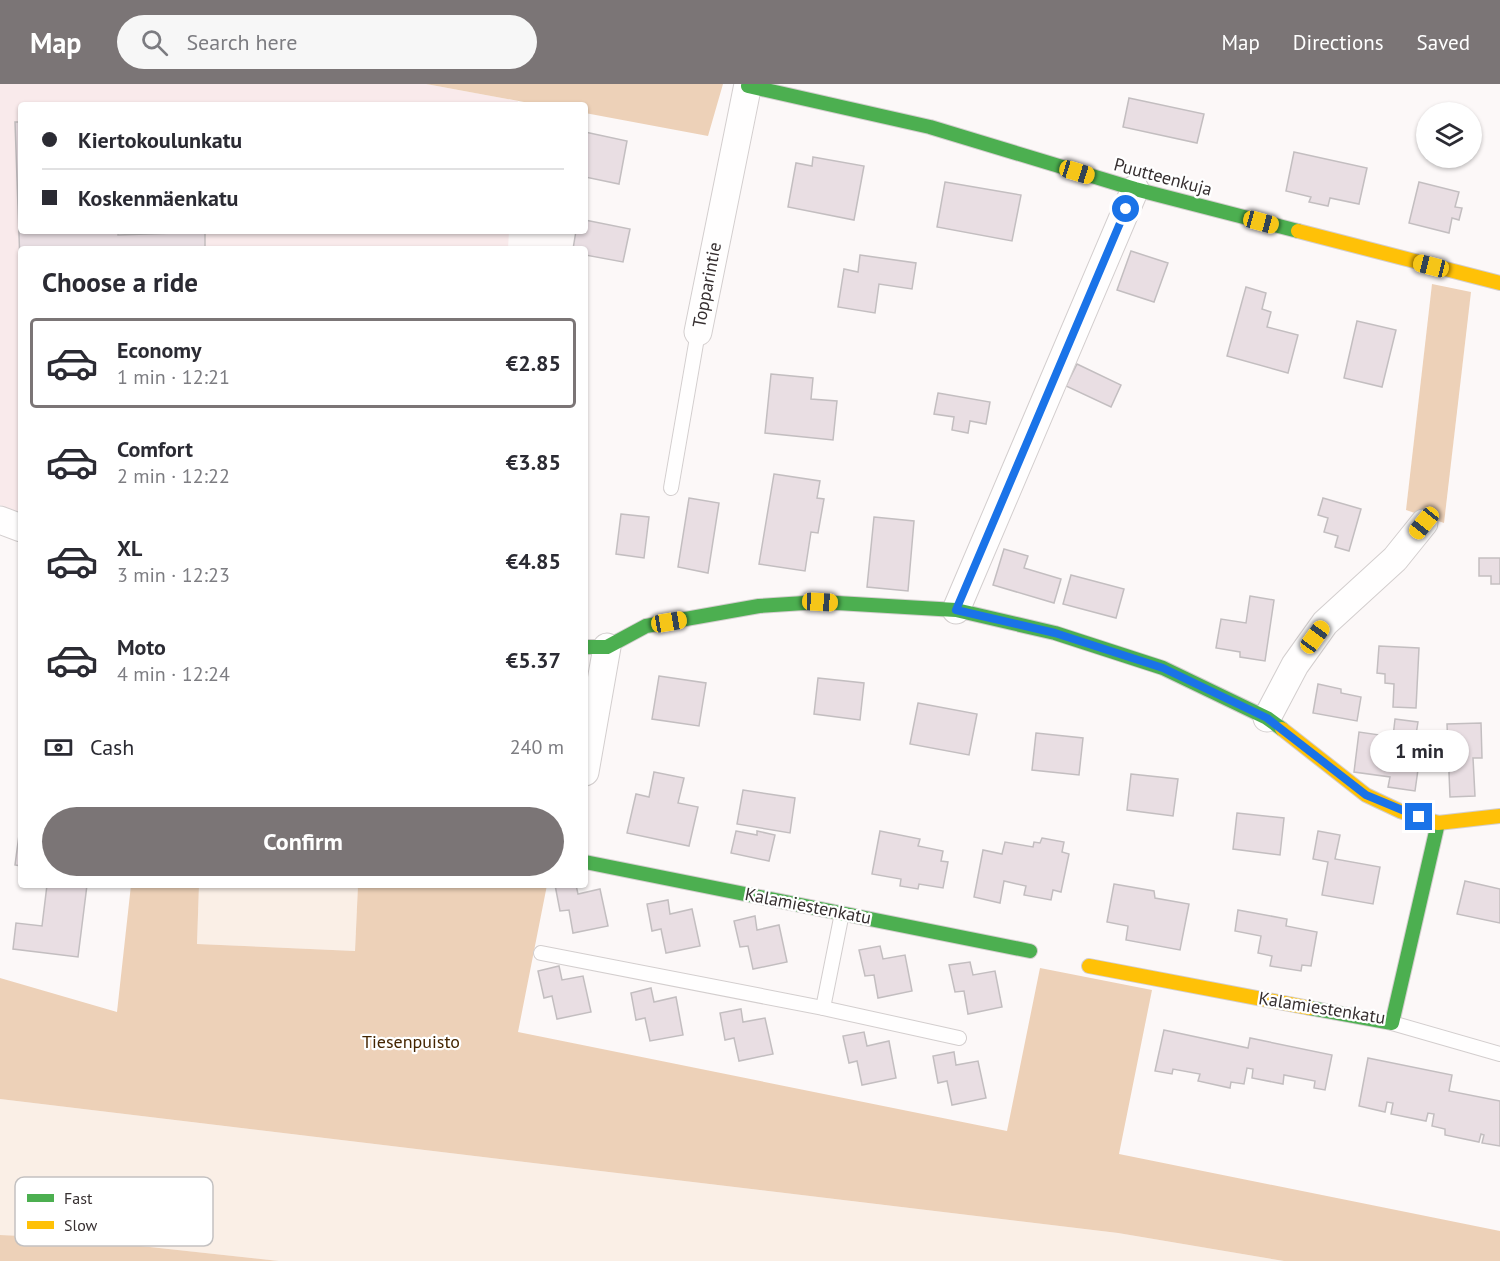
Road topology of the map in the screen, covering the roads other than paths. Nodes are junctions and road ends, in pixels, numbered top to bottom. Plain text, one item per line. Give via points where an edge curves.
1 (748, 85) edge
2 (1135, 189) junction
3 (1500, 283) edge
4 (698, 332) joint
5 (670, 488) dead end
6 (0, 520) edge
7 (1424, 523) dead end
8 (18, 527) edge
9 (956, 610) junction
10 (596, 647) edge
11 (1267, 718) junction
12 (588, 738) edge
13 (1500, 816) edge
14 (1438, 823) junction
15 (588, 863) edge
16 (843, 913) junction
17 (1030, 951) dead end
18 (541, 953) dead end
19 (1089, 966) dead end
20 (823, 1008) junction
21 (1392, 1023) junction
22 (959, 1038) dead end
23 (1500, 1054) edge

1 - 2 street, Puutteenkuja via 930,127
1 - 4 street, Topparintie
2 - 3 street, Puutteenkuja
2 - 9 street
4 - 5 lane, Topparintie
6 - 8 street
7 - 11 street via 1395,559 1325,623 1295,665
9 - 10 street via 820,602 759,606 646,626
9 - 11 street via 1055,633 1153,665
10 - 12 street
11 - 14 street via 1366,795
13 - 14 street
14 - 21 street, Kalamiestenkatu
15 - 16 street, Kalamiestenkatu
16 - 17 street, Kalamiestenkatu
16 - 20 lane
18 - 20 lane
19 - 21 street, Kalamiestenkatu
20 - 22 lane
21 - 23 lane

